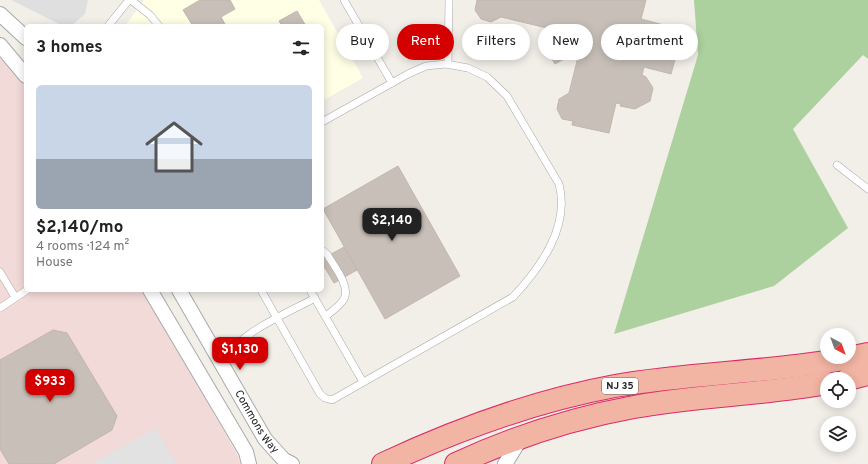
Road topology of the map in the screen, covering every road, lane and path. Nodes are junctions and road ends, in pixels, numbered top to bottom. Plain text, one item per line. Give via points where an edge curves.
1 (130, 0) edge
2 (344, 0) edge
3 (450, 0) edge
4 (0, 14) edge
5 (110, 24) edge
6 (158, 24) edge
7 (24, 36) edge
8 (0, 46) edge
9 (448, 64) junction
10 (24, 74) edge
11 (392, 83) junction
12 (324, 121) edge
13 (836, 165) dead end
14 (868, 188) edge
15 (324, 252) edge
16 (0, 272) edge
17 (24, 292) edge
18 (151, 292) edge
19 (180, 292) edge
20 (262, 292) edge
21 (311, 292) edge
22 (15, 297) junction
23 (315, 298) junction
24 (0, 308) edge
25 (326, 316) junction
26 (278, 319) junction
27 (868, 354) edge
28 (225, 370) junction
29 (868, 374) edge
30 (856, 377) edge
31 (363, 382) junction
32 (820, 384) edge
33 (521, 438) junction
34 (249, 464) edge
35 (292, 464) edge
36 (383, 464) edge
37 (456, 464) edge
38 (505, 464) edge

1 - 5 lane
1 - 6 lane
2 - 11 lane
3 - 9 lane
4 - 7 street
8 - 10 street
9 - 11 lane via 426,66
9 - 31 lane via 479,73 494,82 507,96 559,184 562,195 556,232 547,254 513,297
11 - 12 lane
13 - 14 lane
15 - 25 lane via 345,286 346,292 340,304
16 - 22 lane
17 - 22 lane
18 - 34 street, Commons Way via 246,452
19 - 28 street, Commons Way
20 - 26 lane
21 - 23 lane
22 - 24 lane
23 - 25 lane
23 - 26 lane
25 - 31 lane
26 - 28 lane via 236,343 228,352
26 - 31 lane via 320,394 325,398 332,400
27 - 36 highway, NJ 35 via 811,365 623,385 561,398 480,422
28 - 35 street, Commons Way via 264,439 284,460
29 - 30 highway
32 - 33 highway, NJ 35 via 635,407 567,423
33 - 37 highway, NJ 35
33 - 38 street

